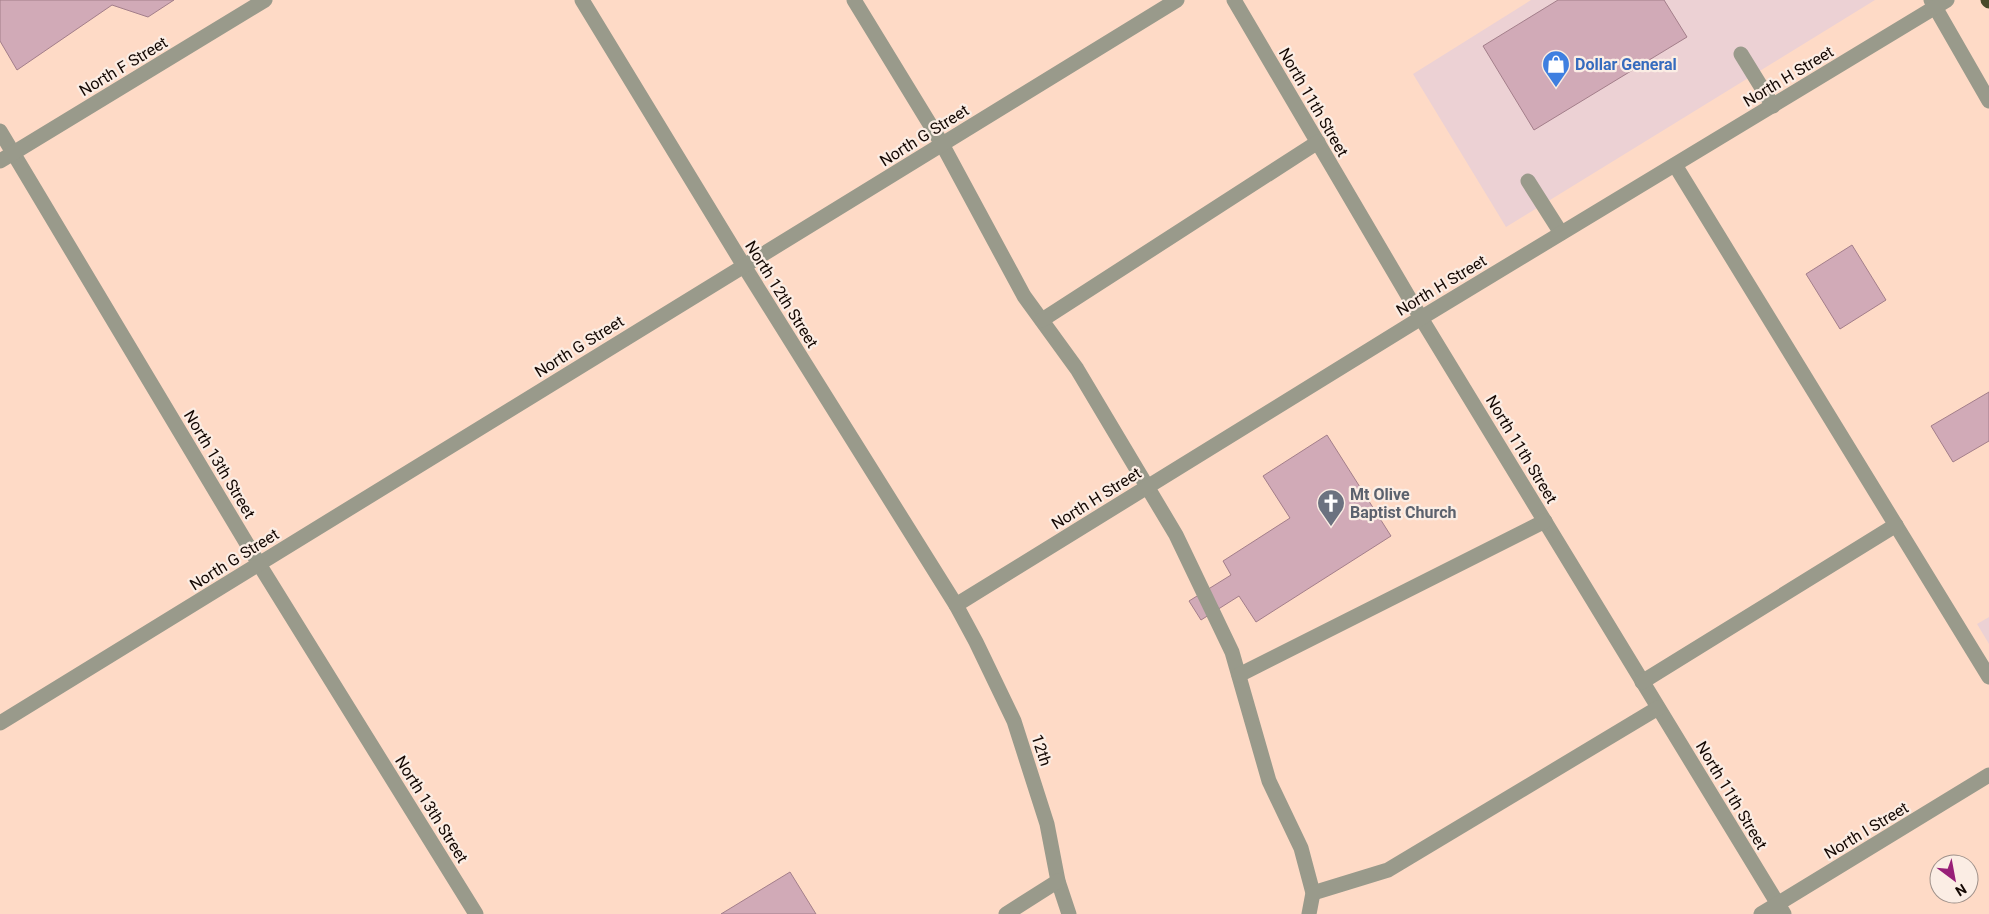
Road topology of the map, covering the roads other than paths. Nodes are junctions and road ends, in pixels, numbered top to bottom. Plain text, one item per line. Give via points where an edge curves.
1 (265, 0) edge
2 (582, 0) edge
3 (854, 0) edge
4 (1177, 0) edge
5 (1234, 0) edge
6 (1938, 3) edge
7 (1741, 54) dead end
8 (1989, 101) edge
9 (1772, 106) junction
10 (0, 132) edge
11 (1318, 142) junction
12 (942, 144) junction
13 (13, 153) junction
14 (0, 161) edge
15 (1675, 164) junction
16 (1528, 181) dead end
17 (1561, 233) junction
18 (744, 266) junction
19 (1421, 318) junction
20 (1042, 320) junction
21 (1147, 488) junction
22 (1545, 521) junction
23 (1896, 525) junction
24 (260, 564) junction
25 (956, 606) junction
26 (1239, 675) junction
27 (1989, 677) edge
28 (1642, 682) junction
29 (1658, 708) junction
30 (2, 716) edge
31 (1989, 775) edge
32 (1058, 881) junction
33 (1313, 893) junction
34 (1781, 909) edge
35 (476, 914) edge
36 (1006, 914) edge
37 (1069, 914) edge
38 (1309, 914) edge
39 (1761, 914) edge

1 - 13 street, North F Street
2 - 18 street, North 12th Street
3 - 12 street
4 - 12 street, North G Street
5 - 11 street, North 11th Street
6 - 8 street
6 - 9 street, North H Street
7 - 9 street
9 - 15 street, North H Street
10 - 13 street, North 13th Street
11 - 19 street, North 11th Street
11 - 20 street
12 - 18 street, North G Street
12 - 20 street via 1024,296
13 - 14 street, North F Street
13 - 24 street, North 13th Street
15 - 17 street, North H Street
15 - 23 street
16 - 17 street
17 - 19 street, North H Street
18 - 24 street, North G Street
18 - 25 street, North 12th Street
19 - 21 street, North H Street
19 - 22 street, North 11th Street
20 - 21 street via 1077,369
21 - 25 street, North H Street
21 - 26 street via 1176,535 1232,652
22 - 26 street
22 - 28 street, North 11th Street
23 - 27 street
23 - 28 street
24 - 30 street, North G Street
24 - 35 street, North 13th Street
25 - 32 street, 12th via 1014,721 1047,824
26 - 33 street via 1269,781 1301,848
28 - 29 street, North 11th Street
29 - 33 street via 1388,870
29 - 34 street, North 11th Street
31 - 34 street, North I Street
32 - 36 street
32 - 37 street, 12th
33 - 38 street
34 - 39 street, North I Street

